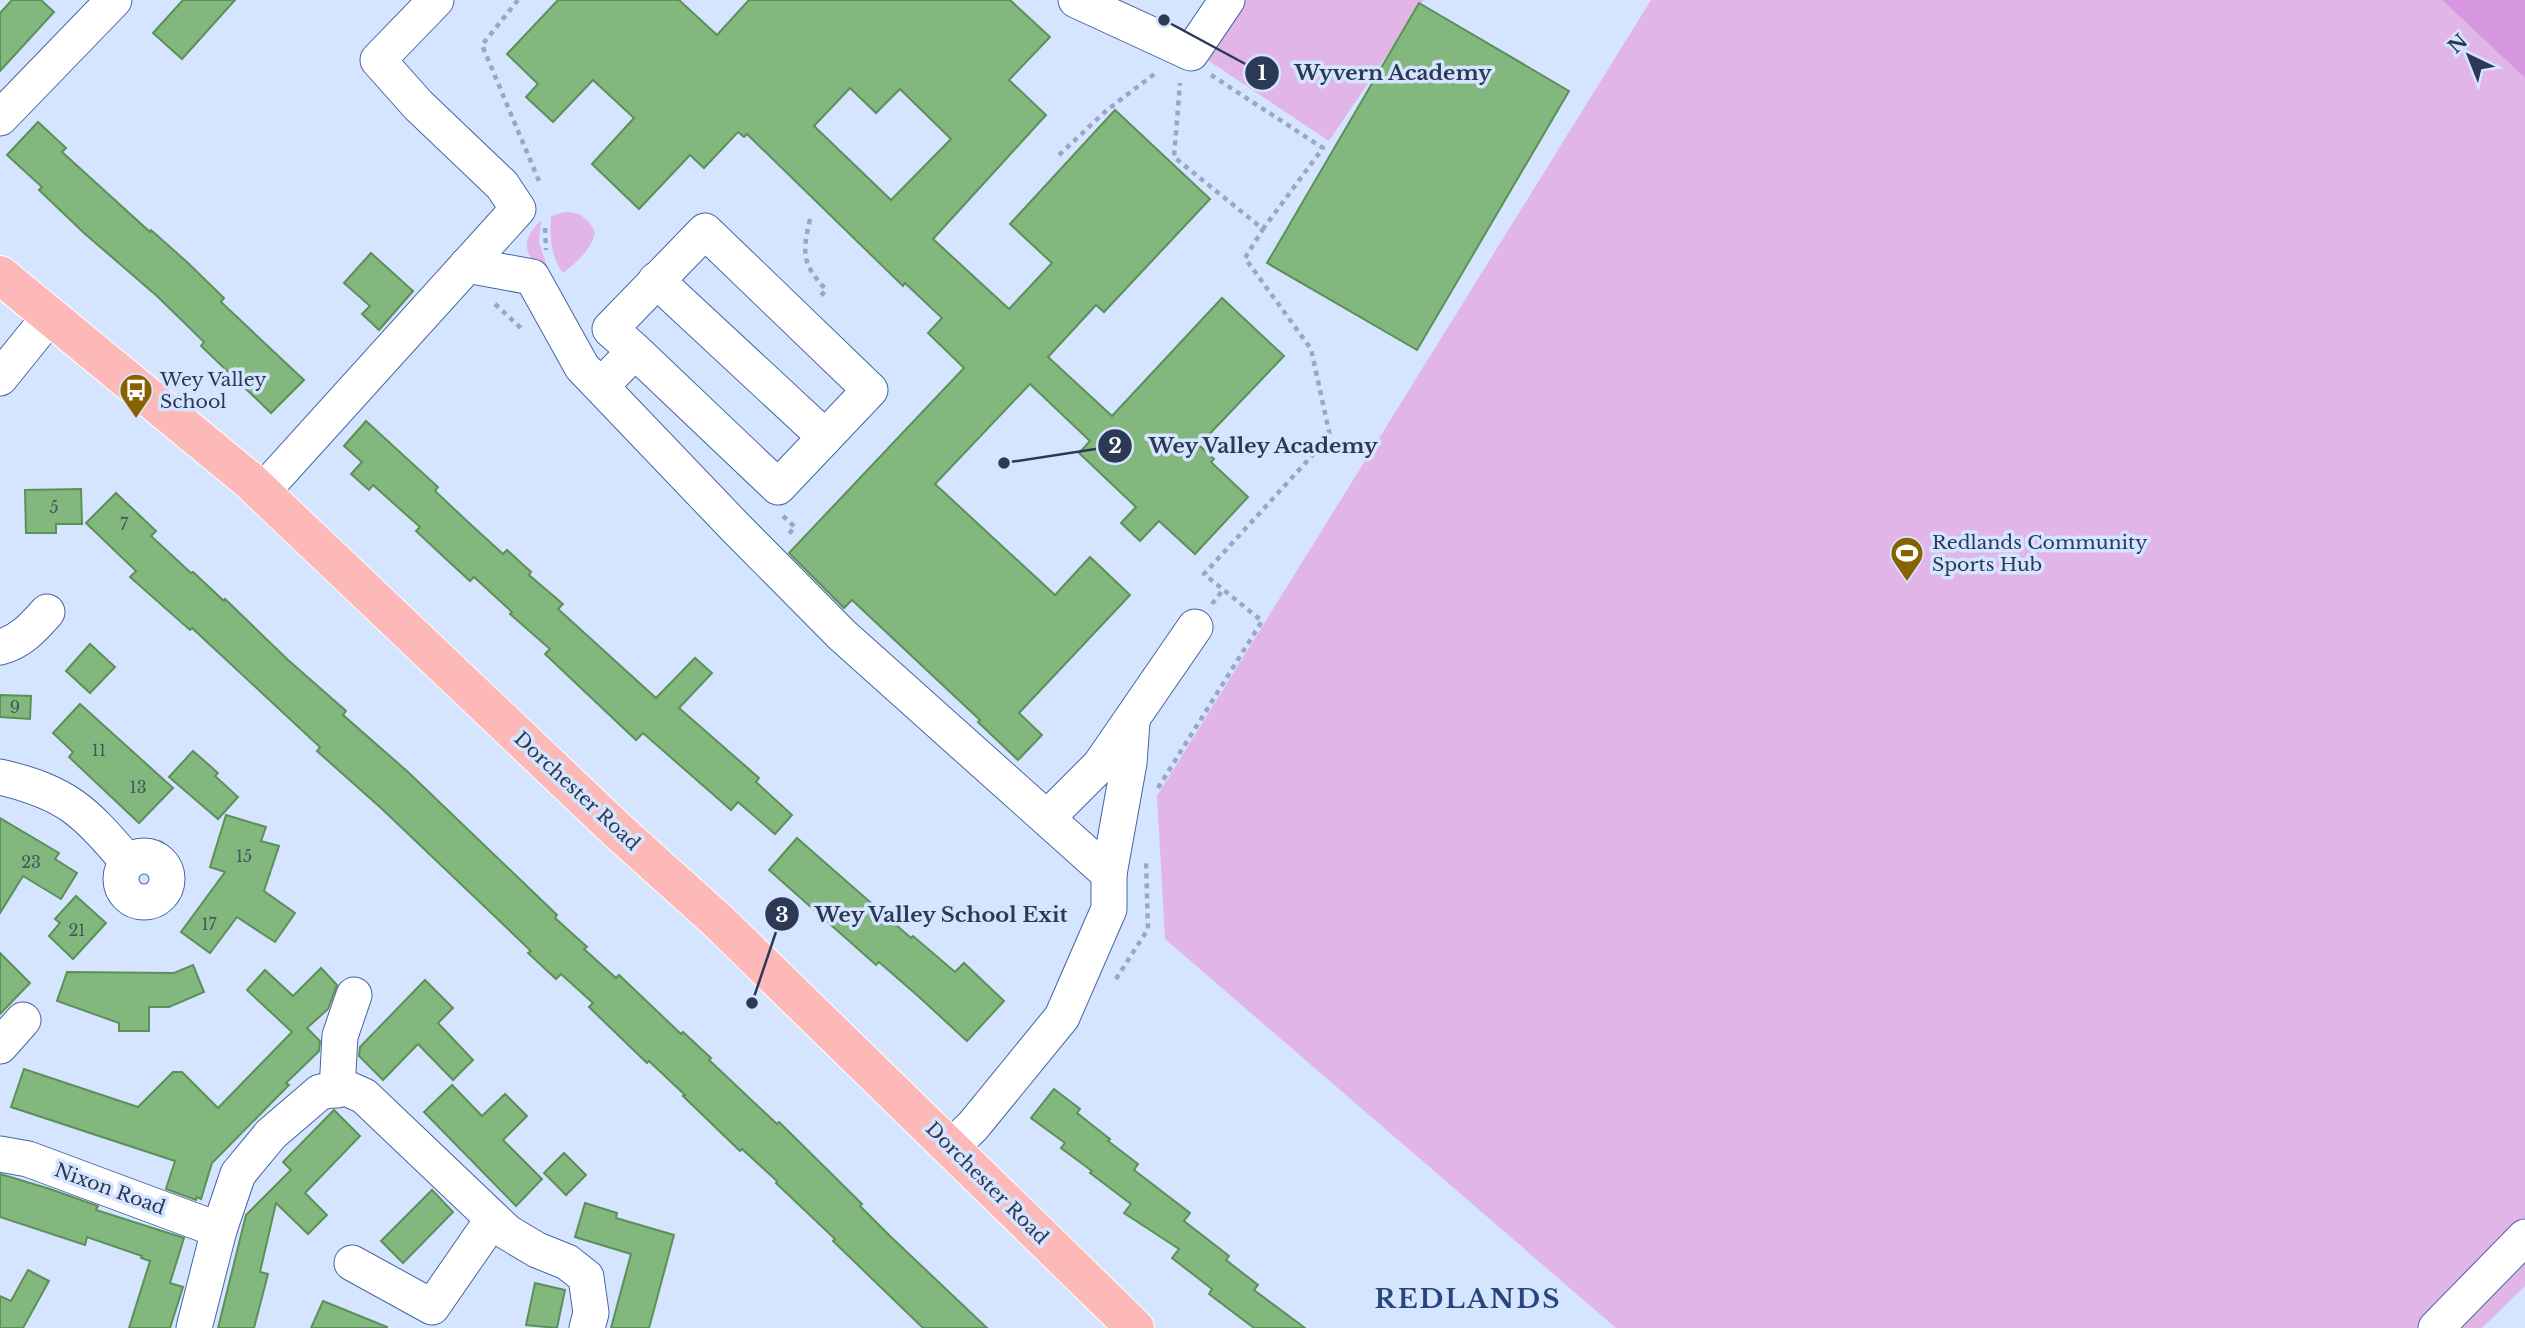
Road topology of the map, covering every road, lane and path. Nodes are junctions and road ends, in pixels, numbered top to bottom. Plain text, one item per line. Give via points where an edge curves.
1 (114, 0) edge
2 (436, 0) edge
3 (1076, 0) edge
4 (1227, 0) edge
5 (1159, 70) dead end
6 (1204, 70) dead end
7 (1180, 81) dead end
8 (0, 118) edge
9 (1059, 155) dead end
10 (1263, 229) junction
11 (467, 265) junction
12 (0, 275) edge
13 (656, 280) junction
14 (50, 316) junction
15 (635, 351) junction
16 (0, 378) edge
17 (601, 386) junction
18 (825, 438) junction
19 (261, 493) junction
20 (47, 612) dead end
21 (1195, 627) dead end
22 (0, 647) edge
23 (1132, 718) junction
24 (0, 777) edge
25 (1153, 796) dead end
26 (1048, 817) junction
27 (1146, 852) dead end
28 (128, 862) dead end
29 (1109, 874) junction
30 (1112, 983) dead end
31 (354, 995) dead end
32 (23, 1020) dead end
33 (0, 1046) edge
34 (337, 1090) junction
35 (951, 1147) junction
36 (0, 1154) edge
37 (493, 1219) junction
38 (219, 1230) junction
39 (2525, 1237) edge
40 (352, 1263) dead end
41 (194, 1328) edge
42 (587, 1328) edge
43 (1135, 1328) edge
44 (2436, 1328) edge

1 - 8 street
2 - 11 street via 378,60 502,185 518,209
3 - 4 street via 1191,53
5 - 9 path
6 - 10 path via 1322,148
7 - 10 path via 1174,157
10 - 25 path via 1245,258 1311,349 1330,436 1204,574 1262,621
11 - 17 street via 532,276 582,367
11 - 19 street
12 - 14 main road, Dorchester Road
13 - 15 street via 610,329
13 - 18 street
13 - 18 street via 705,230 870,390
14 - 16 street
14 - 19 main road, Dorchester Road via 220,454
15 - 17 street
15 - 18 street via 778,487
17 - 26 street via 842,635
19 - 35 main road, Dorchester Road via 718,921
20 - 22 street via 31,631
21 - 23 street
23 - 26 street via 1100,765
23 - 29 street via 1129,763
24 - 28 street via 32,785 79,808
26 - 29 street
27 - 30 path via 1148,929
29 - 35 street via 1109,909 1062,1017
31 - 34 street via 340,1036
32 - 33 street
34 - 37 street via 346,1088 364,1096
34 - 38 street via 320,1091 271,1134 237,1174
35 - 43 main road, Dorchester Road
36 - 38 street, Nixon Road via 28,1159
37 - 40 street via 432,1307
37 - 42 street via 507,1232 567,1262 586,1277 591,1313
38 - 41 street
39 - 44 street

